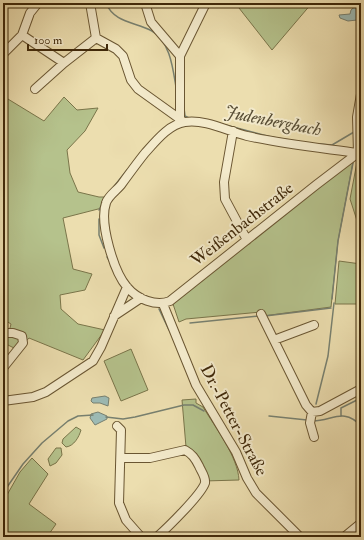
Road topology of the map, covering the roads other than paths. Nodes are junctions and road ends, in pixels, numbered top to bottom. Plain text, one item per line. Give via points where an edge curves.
1 (38, 3) edge
2 (90, 3) edge
3 (145, 3) edge
4 (206, 3) edge
5 (22, 35) junction
6 (96, 38) junction
7 (3, 54) edge
8 (180, 56) junction
9 (64, 63) junction
10 (35, 89) dead end
11 (361, 94) edge
12 (182, 121) junction
13 (232, 130) junction
14 (360, 154) edge
15 (247, 240) junction
16 (127, 287) junction
17 (141, 298) junction
18 (163, 304) junction
19 (114, 316) junction
20 (262, 316) dead end
21 (314, 325) dead end
22 (3, 333) edge
23 (274, 340) junction
24 (3, 368) edge
25 (361, 389) edge
26 (3, 401) edge
27 (311, 417) junction
28 (117, 426) dead end
29 (314, 436) dead end
30 (120, 458) junction
31 (361, 524) edge
32 (141, 537) edge
33 (157, 537) edge
34 (300, 537) edge
35 (344, 537) edge

1 - 5 street via 30,13
2 - 6 street
3 - 8 street via 151,22
4 - 8 street
5 - 7 street
5 - 9 street
6 - 9 street
6 - 12 street via 123,56 131,80 138,89
8 - 12 street
9 - 10 street
11 - 14 street via 356,131
12 - 13 street
12 - 16 street via 153,144 106,203 105,234
13 - 14 street via 247,136
13 - 15 street via 224,182 225,199
14 - 15 street, Weißenbachstraße
15 - 18 street, Weißenbachstraße via 176,297
16 - 17 street
16 - 19 street
17 - 18 street
17 - 19 street
18 - 34 street, Dr.-Petter-Straße via 196,385 236,452 247,478 256,493
19 - 26 street via 97,357 88,366 46,392 33,397
20 - 23 street
21 - 23 street
22 - 24 street via 22,336 23,343
23 - 27 street
25 - 27 street
27 - 29 street
28 - 30 street via 121,430
30 - 32 street via 120,508 126,520
30 - 33 street via 150,458 185,450 193,456 205,478 201,489 179,516
31 - 35 street

